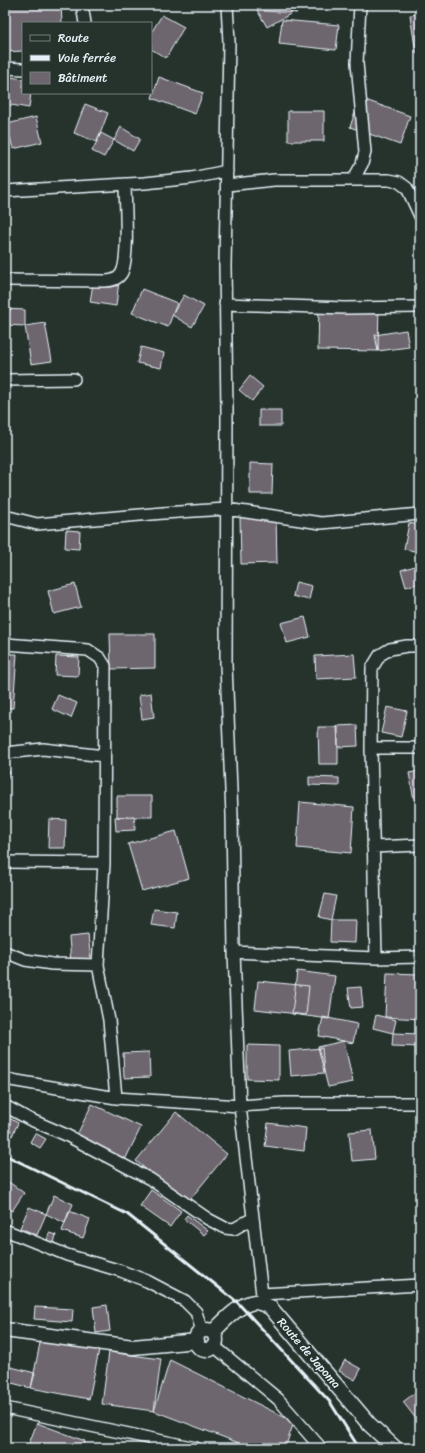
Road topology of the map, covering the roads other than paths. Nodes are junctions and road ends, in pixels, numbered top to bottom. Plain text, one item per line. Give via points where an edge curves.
1 (82, 5) edge
2 (227, 5) edge
3 (360, 5) edge
4 (86, 22) edge
5 (5, 68) edge
6 (22, 69) edge
7 (227, 171) junction
8 (353, 180) junction
9 (125, 184) junction
10 (227, 185) junction
11 (5, 191) edge
12 (420, 216) edge
13 (5, 280) edge
14 (225, 304) junction
15 (420, 307) edge
16 (74, 379) dead end
17 (5, 380) edge
18 (226, 509) junction
19 (420, 514) edge
20 (5, 516) edge
21 (5, 644) edge
22 (420, 646) edge
23 (371, 748) junction
24 (420, 748) edge
25 (5, 753) edge
26 (104, 756) junction
27 (420, 845) edge
28 (374, 848) junction
29 (5, 862) edge
30 (104, 863) junction
31 (5, 952) edge
32 (234, 952) junction
33 (420, 957) edge
34 (376, 958) junction
35 (98, 965) junction
36 (5, 1080) edge
37 (116, 1098) junction
38 (420, 1103) edge
39 (5, 1106) edge
40 (240, 1106) junction
41 (253, 1218) junction
42 (5, 1230) edge
43 (420, 1285) edge
44 (262, 1299) junction
45 (5, 1330) edge
46 (206, 1337) junction
47 (5, 1408) edge
48 (196, 1448) edge
49 (321, 1448) edge
50 (395, 1448) edge

1 - 4 street
2 - 7 street
3 - 8 street via 357,63 365,152
5 - 6 street
7 - 9 street via 192,178
7 - 10 street
8 - 10 street via 274,180
8 - 12 street via 399,182 407,188
9 - 11 street
9 - 13 street via 125,266 115,280
10 - 14 street
14 - 15 street via 324,308
14 - 18 street
16 - 17 street
18 - 19 street via 321,522
18 - 20 street via 163,512 38,524
18 - 32 street via 226,665
21 - 26 street via 88,650 100,658 105,666
22 - 23 street via 390,649 380,655 372,668
23 - 24 street
23 - 28 street
25 - 26 street via 43,749
26 - 30 street
27 - 28 street
28 - 34 street
29 - 30 street
30 - 35 street
31 - 35 street via 25,960 52,964
32 - 34 street
32 - 40 street
33 - 34 street
35 - 37 street via 109,1020
36 - 37 street
37 - 40 street
38 - 40 street via 284,1103
39 - 41 street via 150,1179 208,1219 226,1228 234,1229
40 - 41 street
41 - 44 street
42 - 46 street via 67,1255 147,1281 185,1301 196,1312
43 - 44 street
44 - 46 street via 241,1307
44 - 50 street, Route de Japoma via 369,1424
45 - 46 street via 133,1347
46 - 49 street via 278,1399
47 - 48 street

